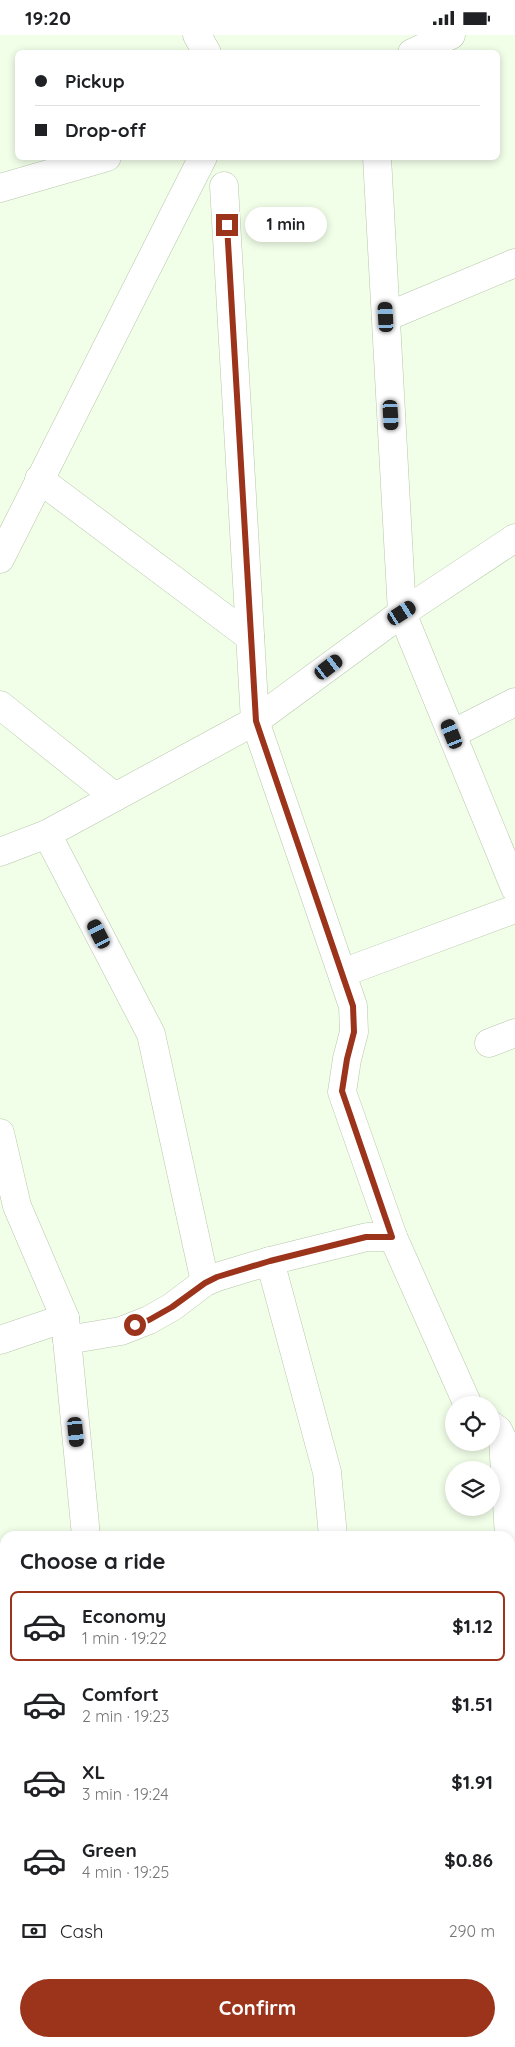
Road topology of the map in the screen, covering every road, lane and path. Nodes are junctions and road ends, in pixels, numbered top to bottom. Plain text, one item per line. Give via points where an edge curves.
1 (197, 35) edge
2 (451, 35) edge
3 (420, 44) edge
4 (205, 50) edge
5 (97, 160) edge
6 (200, 160) edge
7 (377, 160) edge
8 (224, 186) dead end
9 (0, 188) edge
10 (515, 263) edge
11 (386, 317) junction
12 (39, 479) junction
13 (515, 539) edge
14 (0, 559) edge
15 (402, 613) junction
16 (250, 637) junction
17 (515, 702) edge
18 (0, 705) edge
19 (256, 721) junction
20 (452, 734) junction
21 (114, 797) junction
22 (47, 834) junction
23 (0, 852) edge
24 (515, 888) edge
25 (515, 909) edge
26 (342, 973) junction
27 (515, 1033) edge
28 (489, 1043) dead end
29 (0, 1133) edge
30 (392, 1237) junction
31 (270, 1261) junction
32 (205, 1283) junction
33 (66, 1329) junction
34 (0, 1340) edge
35 (464, 1396) edge
36 (500, 1434) edge
37 (86, 1531) edge
38 (333, 1531) edge
39 (509, 1531) edge

1 - 4 street
2 - 3 street
5 - 9 street
6 - 12 street
7 - 11 street
8 - 16 street
10 - 11 street
11 - 15 street
12 - 14 street
12 - 16 street
13 - 15 street
15 - 19 street
15 - 20 street
16 - 19 street
17 - 20 street
18 - 21 street
19 - 21 street
19 - 26 street
20 - 24 street
21 - 22 street
22 - 23 street
22 - 32 street via 151,1034
25 - 26 street
26 - 30 street via 353,1006 354,1032 342,1091
27 - 28 street
29 - 33 street via 17,1206
30 - 31 street via 366,1237
30 - 35 street
31 - 32 street
31 - 38 street via 327,1472
32 - 33 street via 172,1307 121,1331
33 - 34 street
33 - 37 street
36 - 39 street

